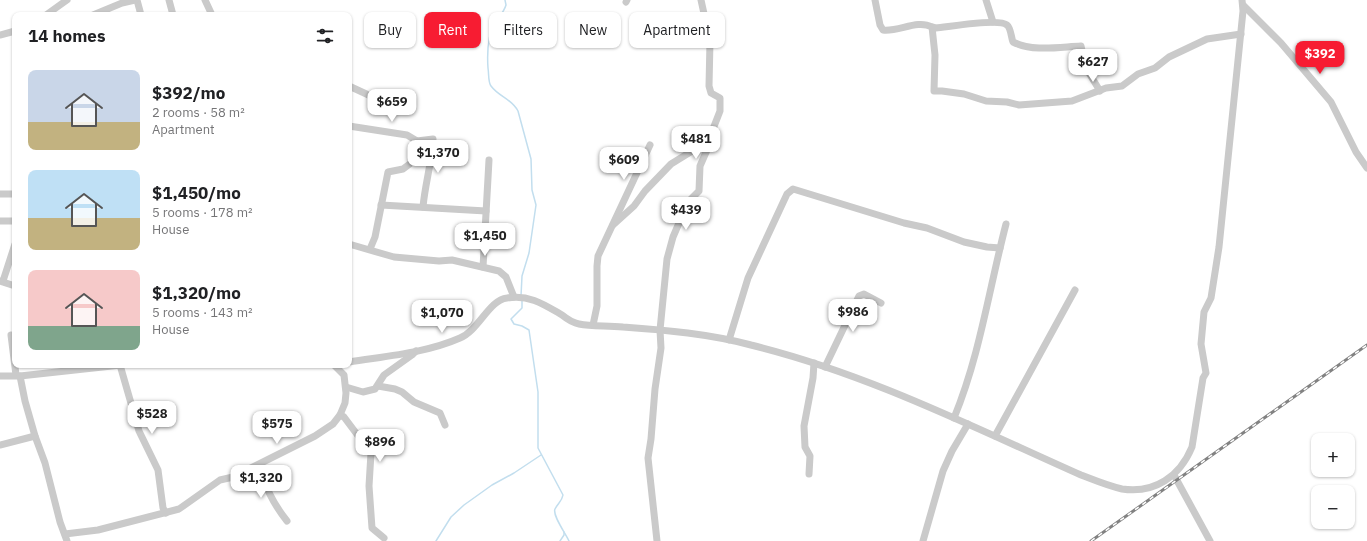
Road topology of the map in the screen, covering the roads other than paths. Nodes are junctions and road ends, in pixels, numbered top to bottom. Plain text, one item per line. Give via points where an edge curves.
1 (66, 0) edge
2 (136, 0) edge
3 (170, 0) edge
4 (205, 0) edge
5 (701, 0) edge
6 (875, 0) edge
7 (986, 0) edge
8 (1243, 2) edge
9 (50, 12) edge
10 (100, 12) edge
11 (140, 12) edge
12 (173, 12) edge
13 (211, 12) edge
14 (993, 22) junction
15 (932, 27) junction
16 (12, 32) edge
17 (1241, 34) junction
18 (0, 35) edge
19 (352, 87) edge
20 (1100, 91) junction
21 (375, 98) dead end
22 (352, 126) edge
23 (709, 136) junction
24 (417, 140) junction
25 (650, 145) dead end
26 (489, 160) dead end
27 (1367, 168) edge
28 (0, 194) edge
29 (12, 194) edge
30 (380, 205) junction
31 (423, 207) junction
32 (486, 211) junction
33 (12, 221) edge
34 (0, 222) edge
35 (1006, 224) dead end
36 (613, 225) junction
37 (352, 245) edge
38 (1000, 248) junction
39 (370, 249) junction
40 (12, 253) edge
41 (483, 267) junction
42 (2, 281) edge
43 (12, 285) edge
44 (1075, 290) dead end
45 (520, 298) junction
46 (881, 303) dead end
47 (593, 325) junction
48 (660, 330) junction
49 (11, 335) dead end
50 (729, 340) junction
51 (12, 341) edge
52 (416, 351) junction
53 (352, 362) edge
54 (814, 364) junction
55 (825, 367) junction
56 (17, 368) edge
57 (92, 368) edge
58 (121, 368) edge
59 (337, 368) edge
60 (0, 376) edge
61 (18, 376) junction
62 (346, 386) junction
63 (378, 386) junction
64 (340, 415) junction
65 (954, 418) junction
66 (968, 424) junction
67 (445, 425) dead end
68 (35, 436) junction
69 (995, 436) junction
70 (0, 445) edge
71 (259, 465) junction
72 (809, 474) dead end
73 (1174, 475) junction
74 (166, 513) junction
75 (287, 521) dead end
76 (66, 538) edge
77 (384, 538) dead end
78 (657, 541) edge
79 (923, 541) edge
80 (1210, 541) edge

1 - 9 street
2 - 10 street
2 - 11 street
3 - 12 street
4 - 13 street
5 - 23 street via 710,41 709,86 711,93 720,98 720,111
6 - 15 street via 883,30 910,25
7 - 14 street
8 - 17 street
8 - 27 street via 1331,102
14 - 15 street
14 - 20 street via 1009,26 1013,42 1022,47 1081,46 1086,68
15 - 20 street via 934,91 964,94 986,102 1028,106 1072,101
16 - 18 street
17 - 20 street via 1206,39 1169,57 1155,68 1138,74 1122,86
17 - 73 street via 1219,247 1211,298 1204,312 1201,344 1206,373 1192,447
19 - 21 street
22 - 24 street via 407,135
23 - 36 street via 705,144 672,164
23 - 48 street via 707,150 700,166 699,191 688,202 669,252
24 - 30 street via 415,160 403,169 388,172
24 - 31 street via 433,139
25 - 36 street
26 - 32 street
28 - 29 street
30 - 31 street
30 - 39 street
31 - 32 street
32 - 41 street
33 - 34 street
35 - 38 street
36 - 47 street via 598,256
37 - 39 street
38 - 50 street via 964,242 927,228 793,189 787,194 748,278
38 - 65 street via 976,356
39 - 41 street via 394,257 452,260
40 - 42 street
41 - 45 street via 499,271
42 - 43 street
44 - 69 street
45 - 47 street via 536,300 576,323
45 - 52 street via 502,299 486,313 475,328 461,338
46 - 55 street via 864,294 859,296
47 - 48 street
48 - 50 street
48 - 78 street via 662,348 648,458
49 - 51 street
50 - 54 street
52 - 53 street
52 - 63 street via 384,375
54 - 55 street
54 - 72 street via 804,426 805,447 810,456
55 - 65 street via 914,400
56 - 61 street
57 - 61 street
58 - 74 street via 139,431 158,470 163,508
59 - 62 street via 344,375
60 - 61 street
61 - 68 street
62 - 63 street via 363,392 371,391
62 - 64 street via 345,403
63 - 67 street via 402,392 414,402 440,413
64 - 71 street via 333,424 315,436
64 - 77 street via 371,453 369,486 372,528
65 - 66 street
66 - 69 street
66 - 79 street via 944,471
68 - 70 street
68 - 76 street
69 - 73 street via 1081,475 1121,489 1144,488 1161,483
71 - 74 street via 220,480 179,509
71 - 75 street via 274,505
73 - 80 street
74 - 76 street

